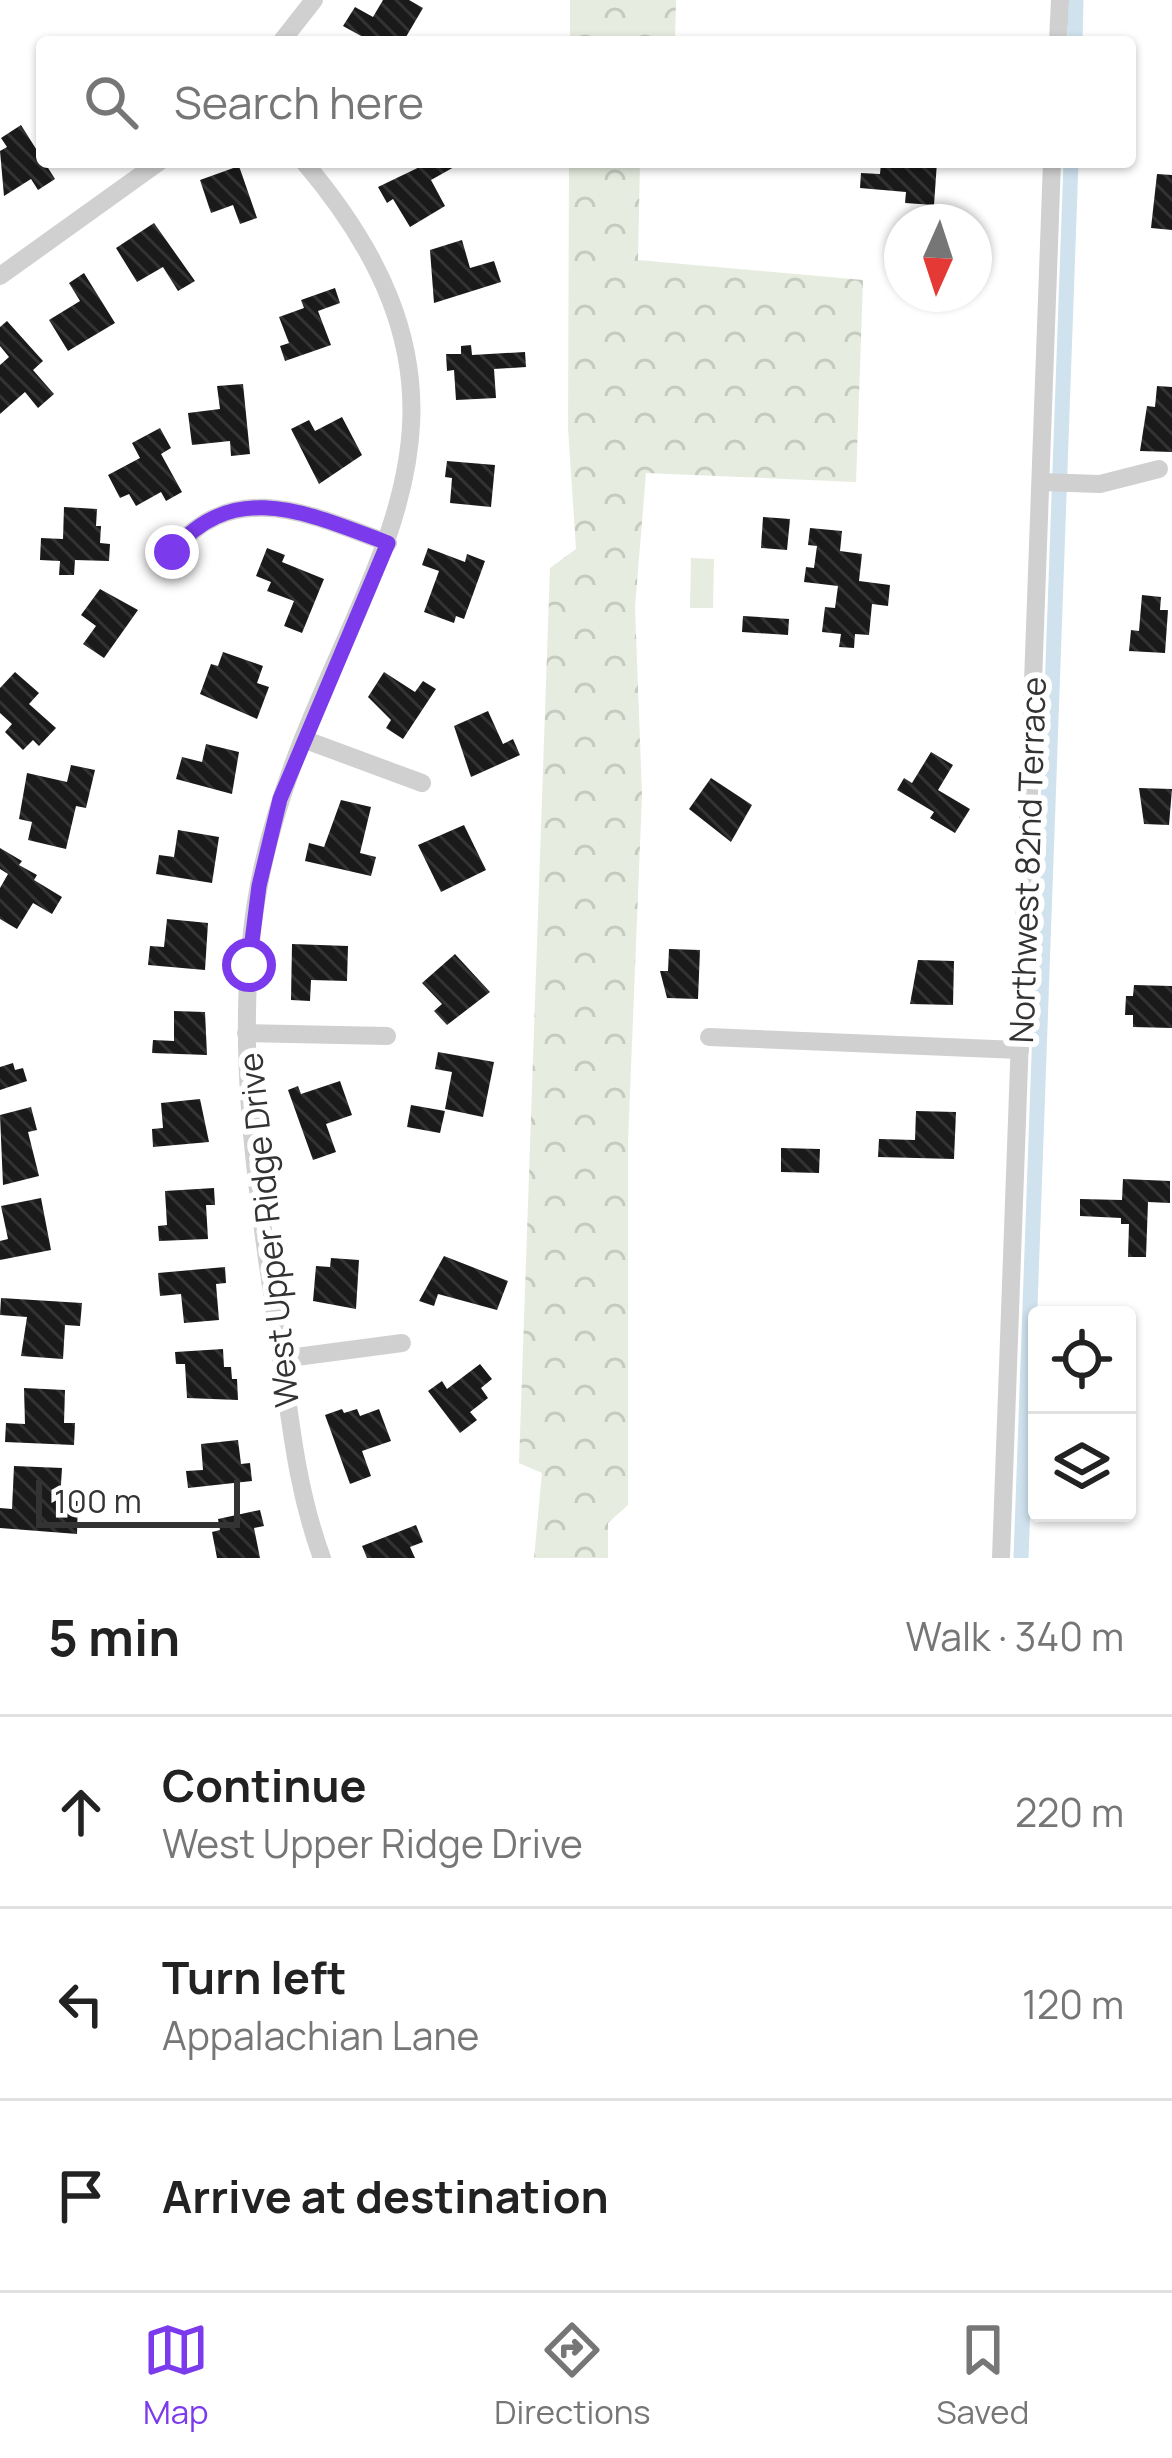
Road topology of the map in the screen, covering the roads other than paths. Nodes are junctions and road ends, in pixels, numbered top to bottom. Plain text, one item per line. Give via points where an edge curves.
1 (314, 0) edge
2 (1060, 0) edge
3 (286, 36) edge
4 (1058, 36) edge
5 (151, 168) edge
6 (308, 168) edge
7 (1052, 168) edge
8 (0, 276) edge
9 (1159, 469) dead end
10 (1041, 482) junction
11 (388, 543) junction
12 (172, 552) dead end
13 (303, 739) junction
14 (422, 783) dead end
15 (247, 1033) junction
16 (387, 1036) dead end
17 (709, 1036) dead end
18 (1020, 1050) junction
19 (402, 1343) dead end
20 (281, 1359) junction
21 (322, 1558) edge
22 (1001, 1558) edge

1 - 3 street
2 - 4 street
5 - 8 street
6 - 11 street, West Upper Ridge Drive via 376,260 406,353 411,451
7 - 10 street, Northwest 82nd Terrace
9 - 10 street via 1100,484
10 - 18 street, Northwest 82nd Terrace
11 - 12 street via 270,507 208,517
11 - 13 street, West Upper Ridge Drive
13 - 14 street
13 - 15 street, West Upper Ridge Drive via 259,886
15 - 16 street
15 - 20 street, West Upper Ridge Drive
17 - 18 street
18 - 22 street, Northwest 82nd Terrace
19 - 20 street
20 - 21 street, West Upper Ridge Drive via 292,1459

